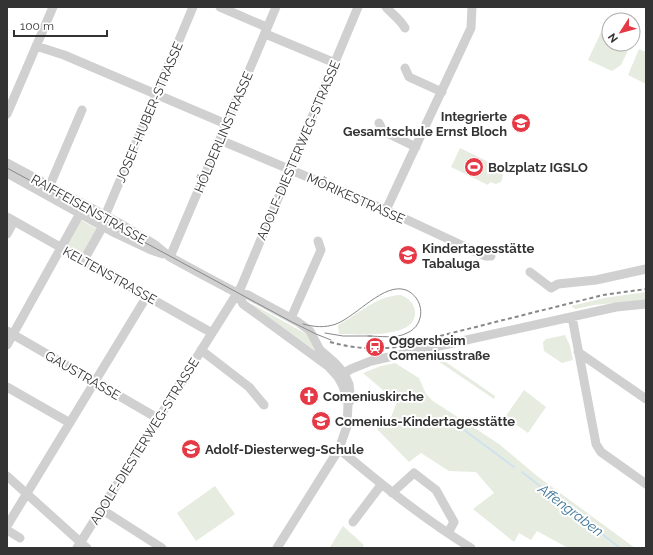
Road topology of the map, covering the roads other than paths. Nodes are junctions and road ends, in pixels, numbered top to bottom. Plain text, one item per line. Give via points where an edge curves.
1 (52, 7) edge
2 (193, 7) edge
3 (220, 7) edge
4 (276, 7) edge
5 (358, 7) edge
6 (386, 7) edge
7 (472, 7) edge
8 (405, 28) dead end
9 (266, 31) junction
10 (36, 46) junction
11 (335, 63) junction
12 (405, 68) dead end
13 (442, 92) junction
14 (156, 94) junction
15 (82, 110) dead end
16 (7, 114) edge
17 (379, 123) dead end
18 (226, 124) junction
19 (220, 140) junction
20 (416, 147) junction
21 (7, 163) edge
22 (290, 169) junction
23 (7, 173) edge
24 (48, 190) junction
25 (82, 209) junction
26 (386, 210) junction
27 (105, 216) junction
28 (11, 219) edge
29 (103, 226) junction
30 (7, 234) edge
31 (318, 241) dead end
32 (61, 247) junction
33 (167, 254) junction
34 (491, 256) dead end
35 (84, 260) junction
36 (646, 269) edge
37 (530, 272) dead end
38 (237, 293) junction
39 (147, 296) junction
40 (646, 304) edge
41 (572, 317) junction
42 (291, 318) junction
43 (10, 333) edge
44 (212, 333) junction
45 (7, 345) edge
46 (201, 350) junction
47 (578, 352) junction
48 (341, 375) junction
49 (95, 382) junction
50 (7, 387) edge
51 (646, 399) edge
52 (264, 405) dead end
53 (159, 419) junction
54 (70, 423) junction
55 (339, 449) junction
56 (7, 476) edge
57 (646, 484) edge
58 (381, 485) junction
59 (392, 493) junction
60 (27, 494) junction
61 (101, 509) junction
62 (353, 522) dead end
63 (7, 526) edge
64 (7, 530) edge
65 (448, 533) junction
66 (20, 538) dead end
67 (82, 546) edge
68 (162, 548) edge
69 (277, 548) edge
70 (471, 548) edge

1 - 10 street
2 - 14 street, JOSEF-HUBER-STRASSE
3 - 9 street via 264,26
4 - 9 street, HÖLDERLINSTRASSE
5 - 11 street, ADOLF-DIESTERWEG-STRASSE
6 - 8 street via 401,20
7 - 13 street via 471,28
9 - 11 street via 268,35
9 - 18 street, HÖLDERLINSTRASSE
10 - 14 street via 64,54
10 - 16 street
11 - 22 street, ADOLF-DIESTERWEG-STRASSE
12 - 13 street via 410,77
13 - 20 street
14 - 18 street
14 - 27 street, JOSEF-HUBER-STRASSE
15 - 24 street
17 - 20 street via 383,131
18 - 19 street, HÖLDERLINSTRASSE
19 - 22 street, MÖRIKESTRASSE
19 - 33 street, HÖLDERLINSTRASSE
20 - 26 street
21 - 24 street, RAIFFEISENSTRASSE
22 - 26 street, MÖRIKESTRASSE
22 - 38 street, ADOLF-DIESTERWEG-STRASSE
23 - 24 street, RAIFFEISENSTRASSE
24 - 25 street, RAIFFEISENSTRASSE
25 - 27 street, RAIFFEISENSTRASSE
25 - 29 street, RAIFFEISENSTRASSE
25 - 32 street
26 - 34 street, MÖRIKESTRASSE via 485,256
27 - 29 street, JOSEF-HUBER-STRASSE
27 - 33 street, RAIFFEISENSTRASSE
28 - 30 street
28 - 32 street, KELTENSTRASSE
29 - 33 street, RAIFFEISENSTRASSE via 151,250
29 - 35 street, JOSEF-HUBER-STRASSE
31 - 42 street via 321,250
32 - 35 street, KELTENSTRASSE
32 - 43 street
33 - 38 street, RAIFFEISENSTRASSE
35 - 39 street, KELTENSTRASSE
36 - 37 street via 596,280 558,284 552,288
38 - 42 street, RAIFFEISENSTRASSE via 248,295
38 - 44 street, ADOLF-DIESTERWEG-STRASSE
38 - 48 street via 243,304
39 - 44 street, KELTENSTRASSE
39 - 49 street
40 - 41 street via 616,307
41 - 47 street
41 - 48 street via 371,361
42 - 48 street, RAIFFEISENSTRASSE via 310,331 320,350 335,363
43 - 45 street
43 - 49 street, GAUSTRASSE
44 - 46 street, ADOLF-DIESTERWEG-STRASSE
46 - 52 street via 249,387
46 - 53 street, ADOLF-DIESTERWEG-STRASSE
47 - 51 street
47 - 57 street via 596,444 601,452
48 - 55 street via 349,384 350,401 347,426
49 - 53 street, GAUSTRASSE
49 - 54 street
50 - 54 street
53 - 61 street, ADOLF-DIESTERWEG-STRASSE
54 - 60 street
55 - 58 street
55 - 69 street
56 - 60 street
58 - 59 street
58 - 62 street
59 - 65 street
59 - 65 street via 414,473 436,490 454,522
60 - 63 street
60 - 67 street
61 - 67 street, ADOLF-DIESTERWEG-STRASSE
61 - 68 street
64 - 66 street
65 - 70 street

